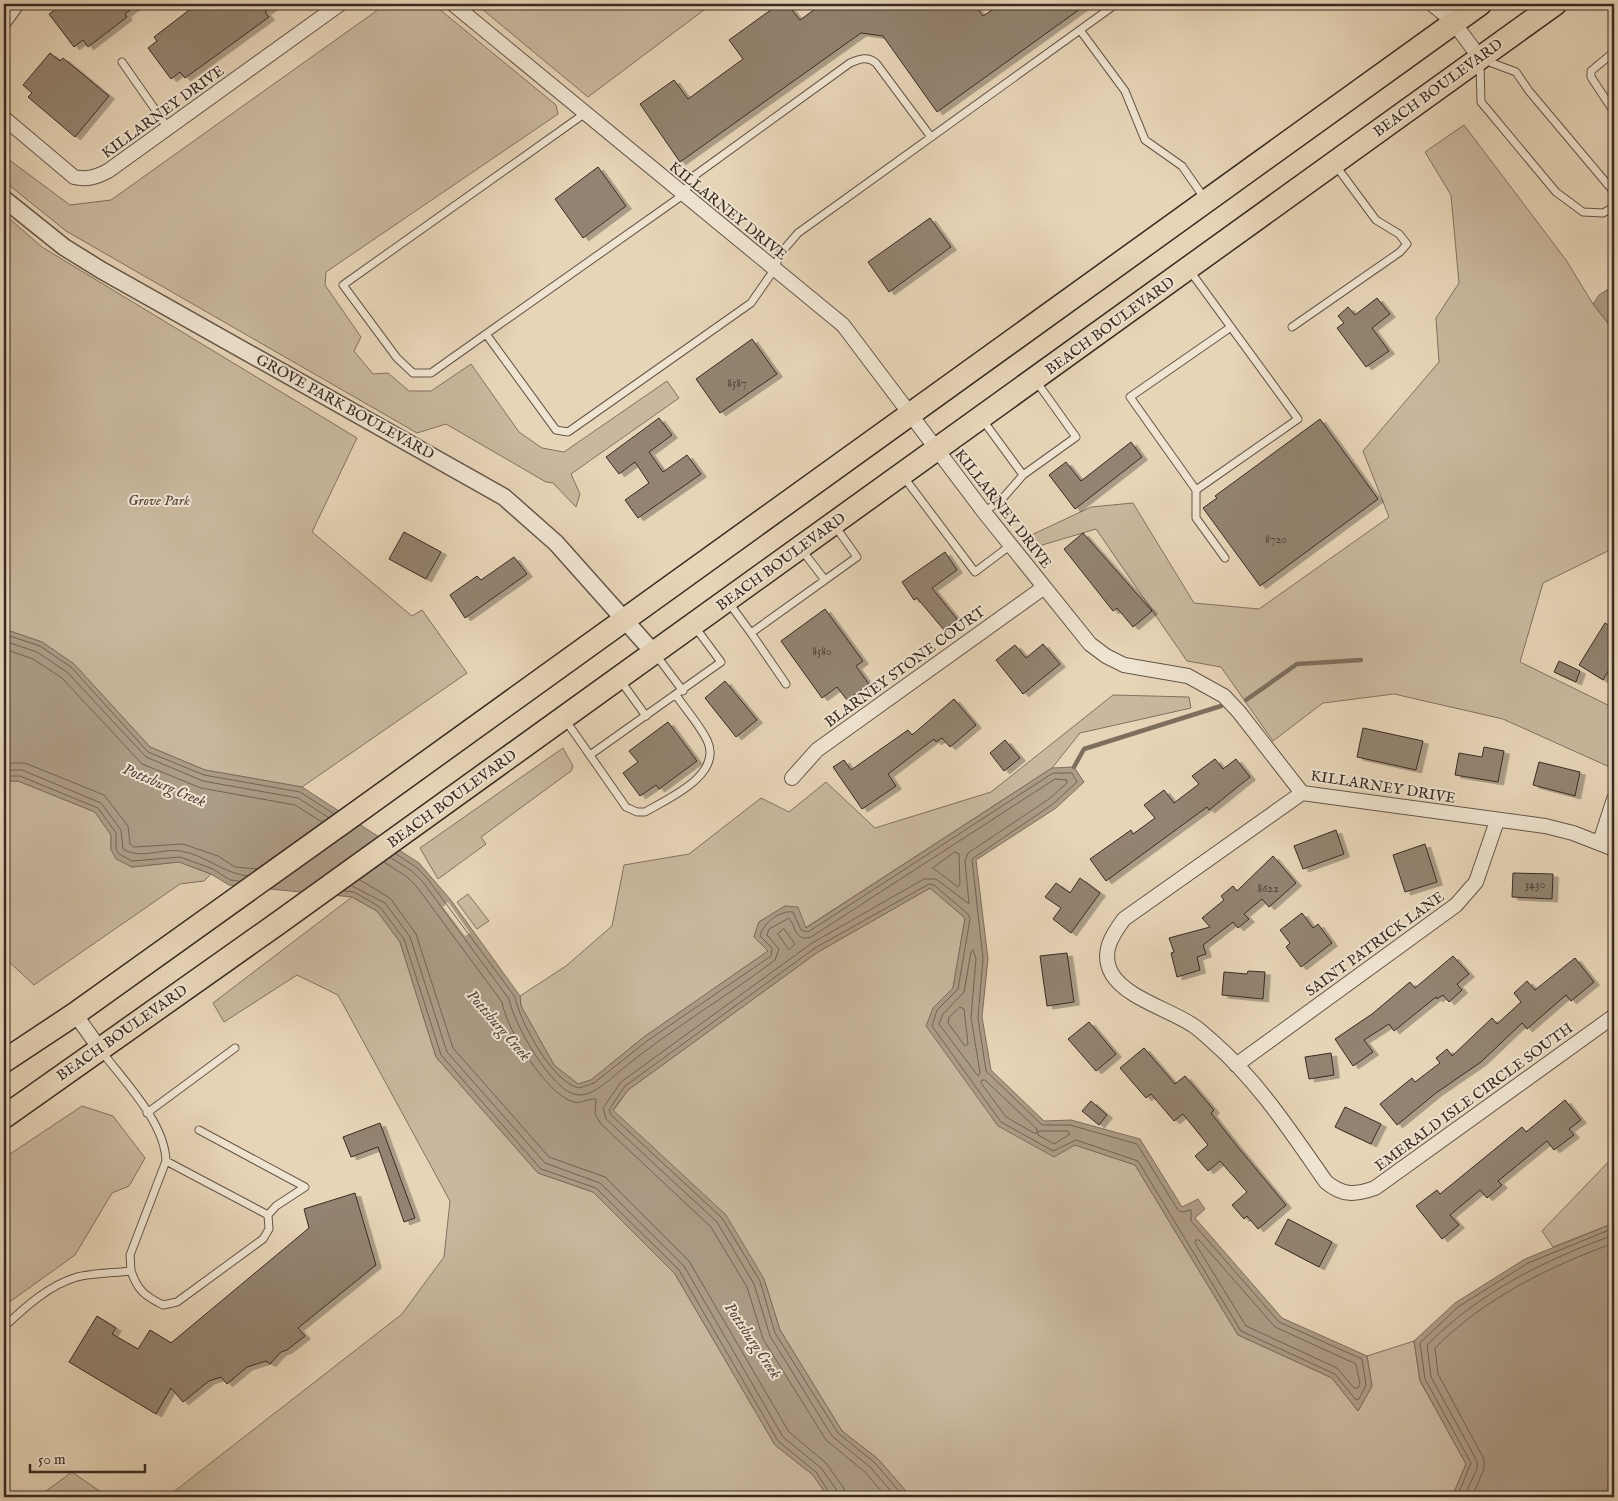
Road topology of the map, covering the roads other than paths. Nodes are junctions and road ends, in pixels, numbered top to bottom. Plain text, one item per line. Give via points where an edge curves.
1 (17, 4) edge
2 (453, 4) edge
3 (1116, 4) edge
4 (1432, 4) edge
5 (1480, 4) edge
6 (1555, 4) edge
7 (333, 6) edge
8 (1451, 13) edge
9 (4, 22) edge
10 (1080, 30) junction
11 (1614, 52) edge
12 (1480, 58) junction
13 (122, 62) dead end
14 (1614, 112) edge
15 (584, 114) junction
16 (4, 118) edge
17 (168, 128) junction
18 (931, 137) junction
19 (1334, 164) junction
20 (1614, 192) edge
21 (682, 195) junction
22 (4, 199) edge
23 (1206, 200) junction
24 (1614, 207) edge
25 (1188, 269) junction
26 (774, 270) junction
27 (1292, 326) dead end
28 (1231, 327) junction
29 (486, 334) junction
30 (1035, 380) junction
31 (910, 413) junction
32 (981, 418) junction
33 (937, 451) junction
34 (1023, 475) junction
35 (902, 476) junction
36 (1196, 490) junction
37 (984, 512) junction
38 (834, 525) junction
39 (1011, 545) junction
40 (801, 549) junction
41 (1225, 558) dead end
42 (825, 580) junction
43 (1043, 588) junction
44 (728, 601) junction
45 (623, 619) junction
46 (693, 625) junction
47 (751, 633) junction
48 (654, 653) junction
49 (619, 679) junction
50 (786, 684) dead end
51 (683, 690) junction
52 (676, 695) junction
53 (646, 716) junction
54 (564, 718) junction
55 (590, 755) junction
56 (792, 778) dead end
57 (1302, 793) junction
58 (1614, 799) edge
59 (1497, 821) junction
60 (1600, 842) junction
61 (1614, 849) edge
62 (75, 1014) junction
63 (1614, 1016) edge
64 (235, 1048) dead end
65 (100, 1049) junction
66 (4, 1061) edge
67 (1236, 1064) junction
68 (147, 1113) junction
69 (4, 1117) edge
70 (199, 1130) dead end
71 (166, 1161) junction
72 (268, 1215) junction
73 (131, 1271) junction
74 (4, 1327) edge

1 - 9 street
2 - 15 street, KILLARNEY DRIVE
3 - 10 lane
4 - 8 street
5 - 8 highway
6 - 12 highway, BEACH BOULEVARD
7 - 17 street, KILLARNEY DRIVE
8 - 12 street
8 - 23 highway
10 - 18 lane
10 - 23 lane via 1124,91 1145,140 1182,166
11 - 14 lane via 1592,71 1591,77
12 - 19 highway, BEACH BOULEVARD
12 - 20 lane via 1516,72
12 - 24 lane via 1481,102 1556,192 1583,212 1603,213
13 - 17 lane
15 - 21 street, KILLARNEY DRIVE
15 - 29 lane via 342,286 397,358 413,373 431,373
16 - 17 street, KILLARNEY DRIVE via 74,177 82,179 108,172
18 - 21 lane via 876,63 870,58 860,58 694,176
18 - 26 lane via 798,233 780,254
19 - 25 highway, BEACH BOULEVARD
19 - 27 lane via 1376,220 1399,234 1407,244
21 - 26 street, KILLARNEY DRIVE
21 - 29 lane
22 - 45 street, GROVE PARK BOULEVARD via 64,247 101,270 504,497 556,543
23 - 31 highway
25 - 28 lane
25 - 30 highway, BEACH BOULEVARD
26 - 29 lane via 751,303 568,432 556,430
26 - 31 street, KILLARNEY DRIVE via 842,325
28 - 36 lane via 1130,397
28 - 36 lane via 1298,419
30 - 32 highway, BEACH BOULEVARD
30 - 34 lane via 1076,437
31 - 33 street, KILLARNEY DRIVE
31 - 45 highway
32 - 33 highway, BEACH BOULEVARD
32 - 34 lane
33 - 35 highway, BEACH BOULEVARD
33 - 37 street, KILLARNEY DRIVE
34 - 37 lane via 1003,498
35 - 38 highway, BEACH BOULEVARD
35 - 39 lane via 975,572
36 - 41 lane via 1196,518
37 - 39 street, KILLARNEY DRIVE
38 - 40 highway, BEACH BOULEVARD
38 - 42 lane via 857,557
39 - 43 street, KILLARNEY DRIVE
40 - 42 lane
40 - 44 highway, BEACH BOULEVARD
42 - 47 lane
43 - 56 street, BLARNEY STONE COURT via 818,750
43 - 57 street, KILLARNEY DRIVE via 1090,644 1106,656 1124,665 1188,676 1224,696
44 - 46 highway, BEACH BOULEVARD
44 - 47 lane
45 - 48 street, GROVE PARK BOULEVARD
45 - 62 highway
46 - 48 highway, BEACH BOULEVARD
46 - 51 lane via 721,662
47 - 50 lane
48 - 49 highway, BEACH BOULEVARD
48 - 51 lane
49 - 53 lane
49 - 54 highway, BEACH BOULEVARD
51 - 52 lane
52 - 53 lane
52 - 55 lane via 708,741 708,763 697,780 645,812 636,812 626,807
53 - 55 lane
54 - 55 lane
54 - 65 highway, BEACH BOULEVARD
57 - 59 street, KILLARNEY DRIVE
57 - 67 street via 1124,919 1108,945 1107,960 1112,974 1122,986 1194,1026
58 - 60 street
59 - 60 street, KILLARNEY DRIVE via 1545,826
59 - 67 street, SAINT PATRICK LANE via 1476,882 1456,905
60 - 61 street, KILLARNEY DRIVE
62 - 65 street
62 - 66 highway
63 - 67 street, EMERALD ISLE CIRCLE SOUTH via 1375,1188 1349,1195 1326,1182 1262,1091
64 - 68 lane
65 - 68 lane
65 - 69 highway, BEACH BOULEVARD
68 - 71 lane via 161,1133
70 - 72 lane via 305,1187
71 - 72 lane
71 - 73 lane via 130,1255
72 - 73 lane via 269,1229 263,1239 178,1302 163,1306 148,1298 136,1286
73 - 74 lane via 77,1277 56,1285

